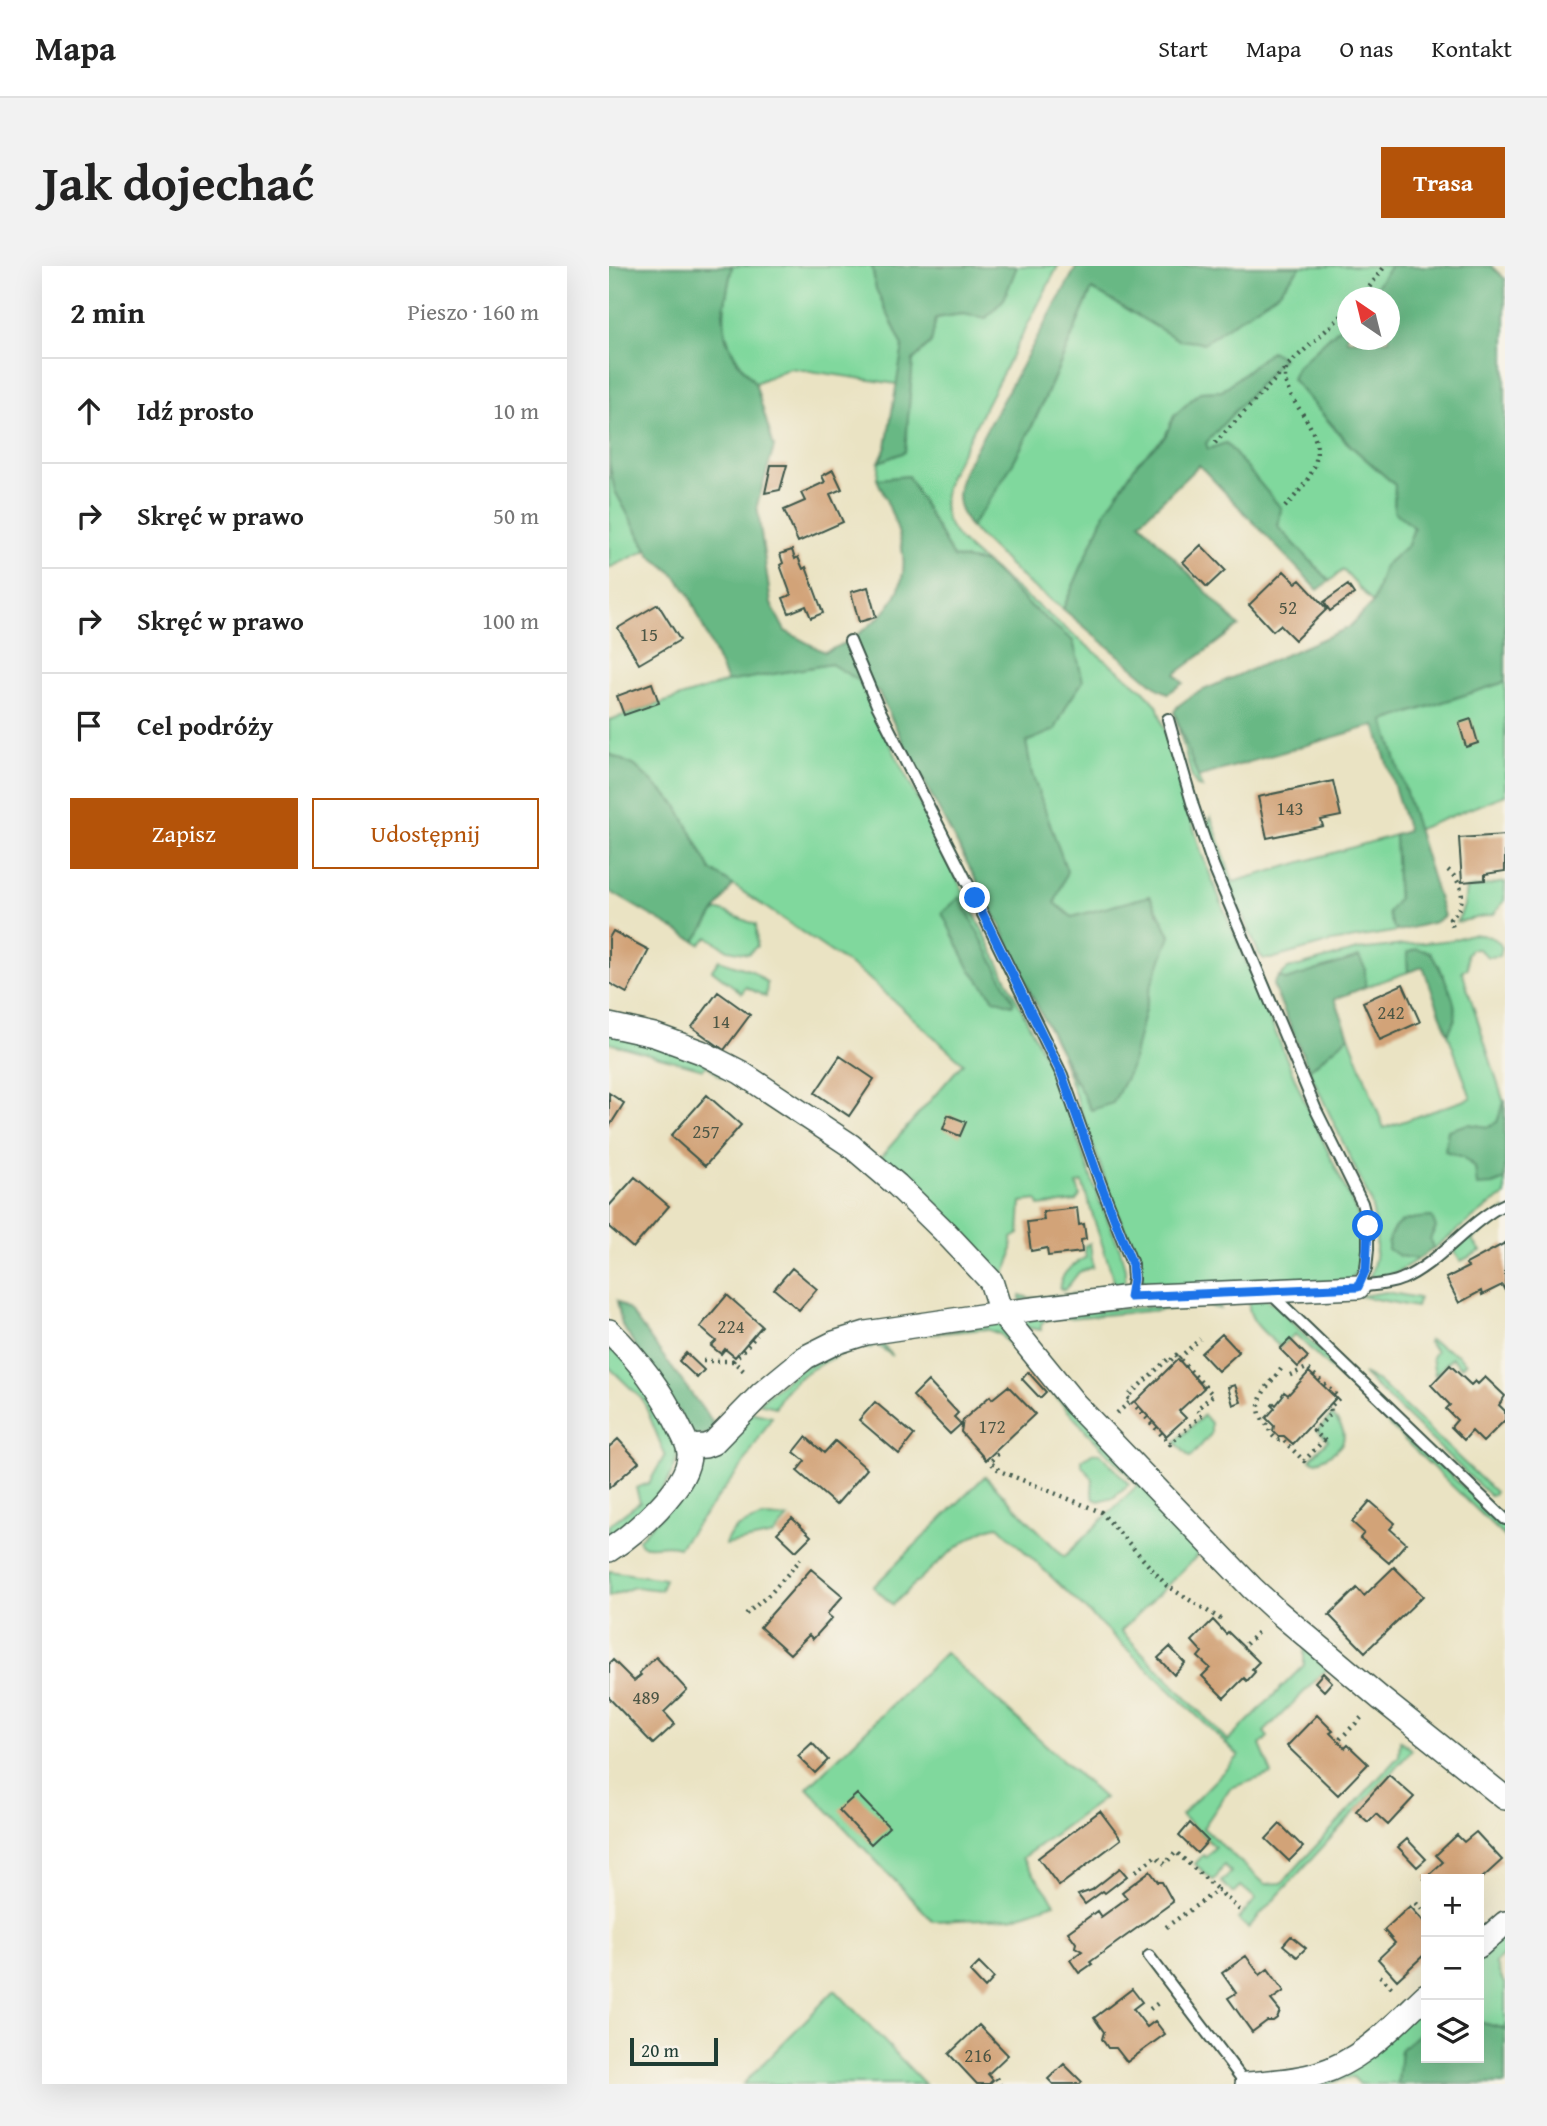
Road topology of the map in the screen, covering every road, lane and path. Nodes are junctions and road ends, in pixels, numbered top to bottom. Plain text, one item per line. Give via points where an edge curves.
1 (1385, 266) edge
2 (1369, 287) edge
3 (1337, 320) edge
4 (1287, 366) junction
5 (1215, 443) dead end
6 (1285, 507) dead end
7 (850, 641) dead end
8 (1168, 719) dead end
9 (1448, 870) dead end
10 (1454, 931) dead end
11 (609, 1025) edge
12 (1505, 1204) edge
13 (1358, 1287) junction
14 (1269, 1292) junction
15 (1130, 1297) junction
16 (1002, 1313) junction
17 (609, 1331) edge
18 (757, 1335) dead end
19 (1200, 1339) dead end
20 (1179, 1358) junction
21 (703, 1361) dead end
22 (733, 1361) junction
23 (1281, 1369) dead end
24 (1288, 1376) dead end
25 (754, 1380) dead end
26 (1131, 1401) junction
27 (1113, 1416) dead end
28 (688, 1447) junction
29 (998, 1454) dead end
30 (1505, 1519) edge
31 (609, 1550) edge
32 (801, 1559) dead end
33 (747, 1614) dead end
34 (1222, 1620) dead end
35 (1253, 1637) dead end
36 (1246, 1644) dead end
37 (1368, 1712) dead end
38 (1340, 1739) dead end
39 (1505, 1798) edge
40 (1136, 1871) dead end
41 (1218, 1890) junction
42 (1416, 1903) dead end
43 (1421, 1908) edge
44 (1243, 1913) dead end
45 (1505, 1923) edge
46 (1166, 1927) dead end
47 (1484, 1942) edge
48 (1149, 1956) dead end
49 (1421, 2000) edge
50 (996, 2078) dead end
51 (1000, 2084) edge
52 (1246, 2084) edge

1 - 2 path
3 - 4 path
4 - 5 path
4 - 6 path via 1285,386 1314,430 1317,448 1304,485
7 - 15 lane via 877,705 1062,1075 1132,1264
8 - 13 lane via 1218,877 1316,1110 1362,1203 1368,1249
9 - 10 path via 1459,881 1462,896 1450,919
11 - 16 street via 701,1052 740,1072 850,1145 925,1211 991,1281
12 - 13 lane via 1401,1280
13 - 14 street
14 - 15 street
14 - 30 lane
15 - 16 street
16 - 28 street via 866,1333 834,1343 781,1376 713,1443
16 - 39 street via 1075,1404 1252,1588
17 - 28 street via 654,1380
18 - 22 path
19 - 20 path
20 - 26 path via 1176,1355 1163,1364 1127,1397
20 - 26 path via 1213,1395 1197,1409 1202,1415 1170,1444
21 - 22 path
22 - 25 path
23 - 24 path via 1260,1398 1261,1415 1270,1433 1304,1461 1324,1440 1314,1431 1339,1398 1307,1368
26 - 27 path
28 - 31 street via 685,1472 669,1497
29 - 34 path via 990,1462 1000,1471 1101,1512 1167,1586
32 - 33 path
35 - 36 path
37 - 38 path
40 - 41 path via 1156,1856 1164,1864 1176,1852
41 - 44 path
41 - 46 path
42 - 43 path
45 - 47 street
48 - 52 lane
49 - 52 street via 1367,2050 1343,2064 1285,2081
50 - 51 path

